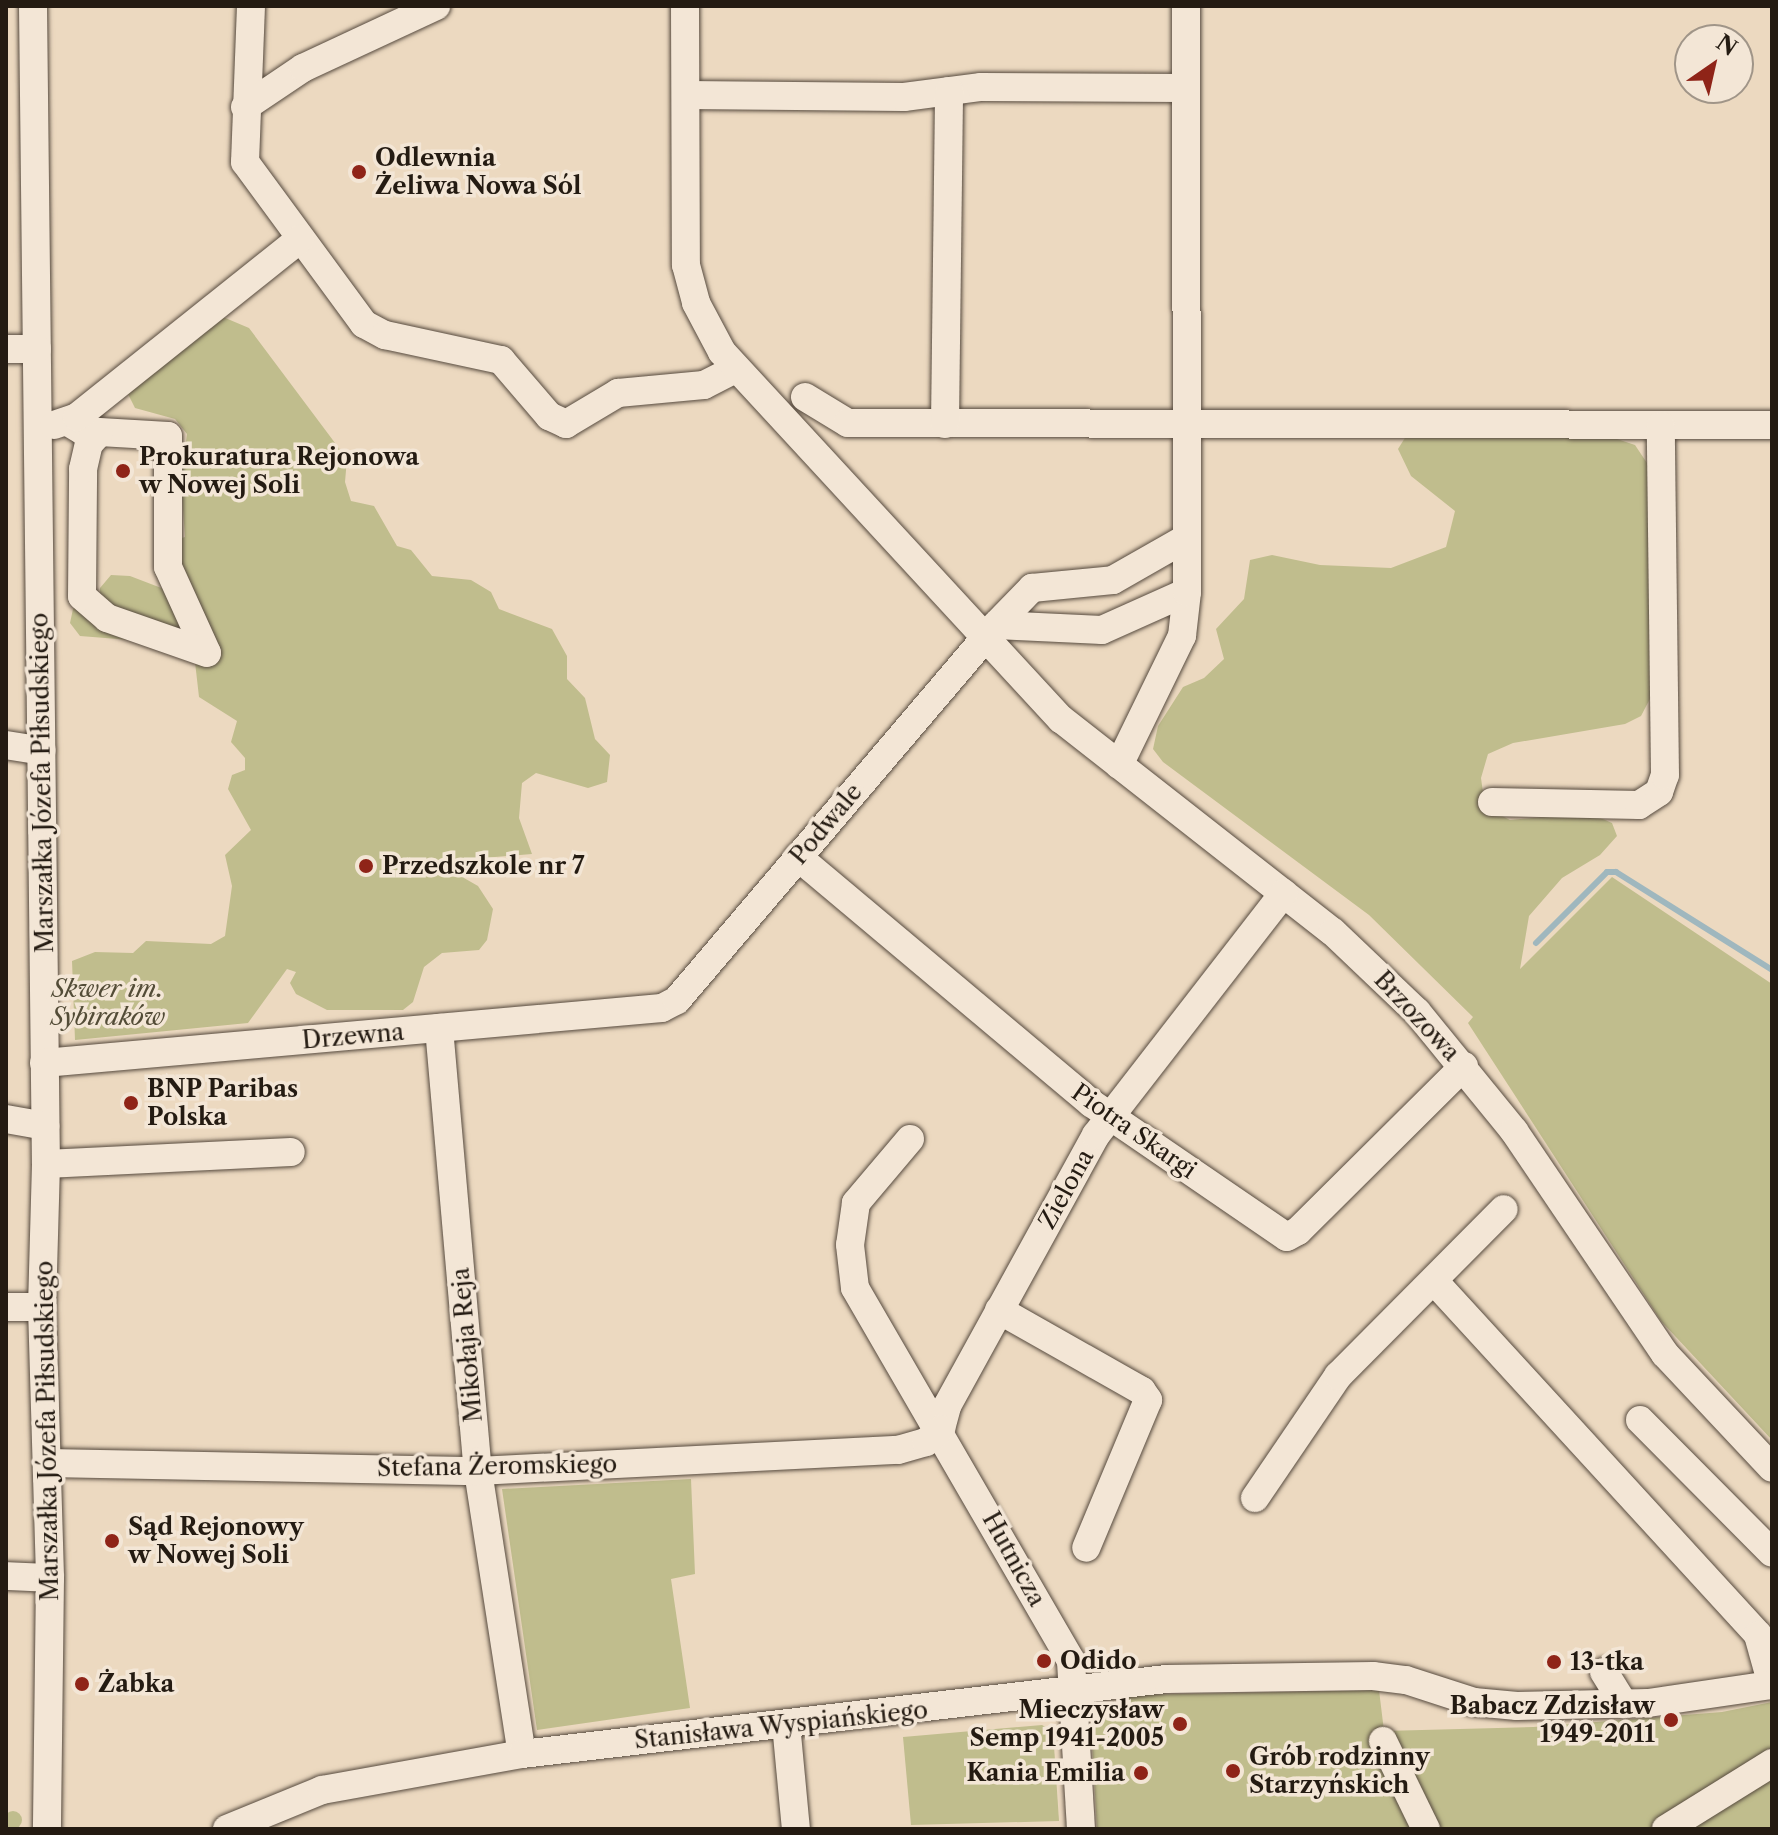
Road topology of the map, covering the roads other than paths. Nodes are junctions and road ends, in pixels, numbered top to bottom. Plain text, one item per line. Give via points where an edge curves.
1 (251, 6) edge
2 (436, 6) edge
3 (685, 6) edge
4 (1186, 6) edge
5 (33, 8) edge
6 (1186, 88) junction
7 (949, 91) junction
8 (686, 95) junction
9 (245, 107) junction
10 (300, 239) junction
11 (6, 349) edge
12 (37, 349) junction
13 (735, 369) junction
14 (805, 397) dead end
15 (68, 422) junction
16 (945, 424) junction
17 (1772, 425) edge
18 (38, 426) junction
19 (1661, 426) junction
20 (1185, 427) junction
21 (99, 433) junction
22 (1185, 539) junction
23 (1187, 592) junction
24 (40, 595) junction
25 (82, 596) junction
26 (991, 630) junction
27 (6, 745) edge
28 (42, 751) junction
29 (1119, 765) junction
30 (1492, 802) dead end
31 (798, 857) junction
32 (1284, 893) junction
33 (662, 1008) joint
34 (439, 1028) junction
35 (44, 1063) junction
36 (1464, 1066) junction
37 (1111, 1115) junction
38 (6, 1119) edge
39 (45, 1126) junction
40 (910, 1139) dead end
41 (291, 1152) dead end
42 (46, 1164) junction
43 (1504, 1209) dead end
44 (1434, 1281) junction
45 (6, 1307) edge
46 (42, 1307) junction
47 (999, 1310) junction
48 (1640, 1420) dead end
49 (941, 1429) junction
50 (48, 1463) junction
51 (1772, 1468) edge
52 (478, 1471) junction
53 (1255, 1498) dead end
54 (1086, 1548) dead end
55 (1772, 1553) edge
56 (6, 1576) edge
57 (50, 1578) junction
58 (1765, 1628) edge
59 (1604, 1672) dead end
60 (1772, 1685) edge
61 (1075, 1693) junction
62 (1624, 1704) junction
63 (786, 1724) junction
64 (1383, 1741) dead end
65 (522, 1754) junction
66 (1772, 1763) edge
67 (50, 1793) junction
68 (47, 1829) edge
69 (55, 1829) edge
70 (227, 1829) edge
71 (796, 1829) edge
72 (1081, 1829) edge
73 (1426, 1829) edge
74 (1666, 1829) edge

1 - 9 street
2 - 9 street via 303,68
3 - 8 street, Brzozowa
4 - 6 street
5 - 12 street, Marszałka Józefa Piłsudskiego
6 - 7 street
6 - 20 street
7 - 8 street via 904,97
7 - 16 street
8 - 13 street, Brzozowa via 686,265 704,323
9 - 10 street via 245,162
10 - 13 street via 364,324 385,335 501,360 557,422 566,424 618,393 704,385
10 - 15 street
11 - 12 street
12 - 18 street, Marszałka Józefa Piłsudskiego
13 - 26 street, Brzozowa
14 - 16 street via 837,421
15 - 18 street
15 - 21 street
16 - 20 street
17 - 19 street
18 - 24 street, Marszałka Józefa Piłsudskiego
19 - 20 street
19 - 30 street via 1665,775 1659,792 1639,805
20 - 22 street
21 - 25 street via 89,444 83,469
21 - 25 street via 168,436 168,567 207,653 107,618
22 - 23 street
22 - 26 street, Podwale via 1113,580 1032,588
23 - 26 street via 1102,630
23 - 29 street via 1182,636
24 - 25 street
24 - 28 street, Marszałka Józefa Piłsudskiego
26 - 29 street, Brzozowa via 1061,719
26 - 31 street, Podwale
27 - 28 street
28 - 35 street, Marszałka Józefa Piłsudskiego
29 - 32 street, Brzozowa
31 - 33 street, Podwale via 677,1000
31 - 37 street, Piotra Skargi
32 - 36 street, Brzozowa via 1365,961
32 - 37 street, Zielona
33 - 34 street, Drzewna
34 - 35 street, Drzewna
34 - 52 street, Mikołaja Reja
35 - 39 street, Marszałka Józefa Piłsudskiego
36 - 37 street, Piotra Skargi via 1293,1236 1282,1234
36 - 51 street, Brzozowa via 1525,1146 1665,1354
37 - 47 street, Zielona
38 - 39 street
39 - 42 street, Marszałka Józefa Piłsudskiego
40 - 49 street, Hutnicza via 856,1203 850,1245 855,1288 866,1312
41 - 42 street
42 - 46 street, Marszałka Józefa Piłsudskiego
43 - 44 street
44 - 53 street via 1338,1376
44 - 58 street
45 - 46 street
46 - 50 street, Marszałka Józefa Piłsudskiego
47 - 49 street, Zielona via 947,1406
47 - 54 street via 1142,1391 1148,1400
48 - 55 street
49 - 52 street, Stefana Żeromskiego via 926,1442 898,1450
49 - 61 street, Hutnicza via 1071,1661
50 - 52 street, Stefana Żeromskiego
50 - 57 street, Marszałka Józefa Piłsudskiego
52 - 65 street, Mikołaja Reja
56 - 57 street
57 - 67 street, Marszałka Józefa Piłsudskiego
58 - 60 street
59 - 62 street
60 - 62 street, Stanisława Wyspiańskiego
61 - 62 street, Stanisława Wyspiańskiego via 1178,1679 1373,1676 1490,1705
61 - 63 street, Stanisława Wyspiańskiego
61 - 72 street, Hutnicza
63 - 65 street, Stanisława Wyspiańskiego
63 - 71 street
64 - 73 street
65 - 70 street, Stanisława Wyspiańskiego via 322,1790
66 - 74 street
67 - 68 street, Marszałka Józefa Piłsudskiego
67 - 69 street, Marszałka Józefa Piłsudskiego

